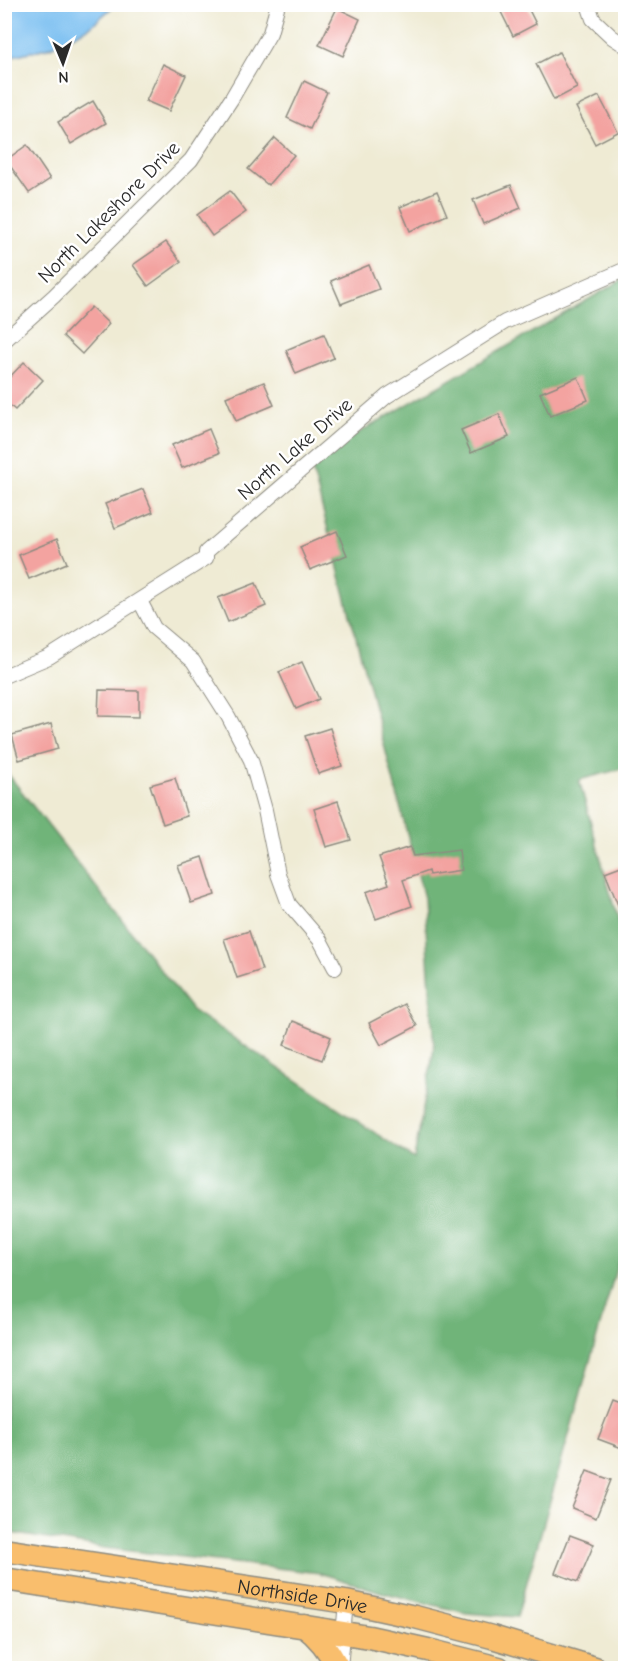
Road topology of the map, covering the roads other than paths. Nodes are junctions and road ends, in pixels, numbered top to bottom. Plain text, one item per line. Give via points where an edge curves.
1 (278, 4) edge
2 (588, 4) edge
3 (626, 46) edge
4 (626, 269) edge
5 (4, 341) edge
6 (140, 601) junction
7 (4, 676) edge
8 (335, 968) dead end
9 (4, 1550) edge
10 (4, 1580) edge
11 (346, 1602) junction
12 (304, 1626) junction
13 (343, 1633) junction
14 (339, 1668) edge
15 (499, 1668) edge
16 (595, 1668) edge

1 - 5 street, North Lakeshore Drive via 270,33 191,160
2 - 3 street via 593,19
4 - 6 street, North Lake Drive via 506,322 387,396 206,552 206,558
6 - 7 street, North Lake Drive via 48,657
6 - 8 street via 154,628 194,661 228,716 251,760 289,904 320,940
9 - 11 highway, Northside Drive
10 - 12 highway, Northside Drive
11 - 13 street
11 - 16 highway, Northside Drive via 492,1636
12 - 13 highway, Northside Drive
12 - 14 highway via 319,1639
13 - 14 street
13 - 15 highway, Northside Drive

